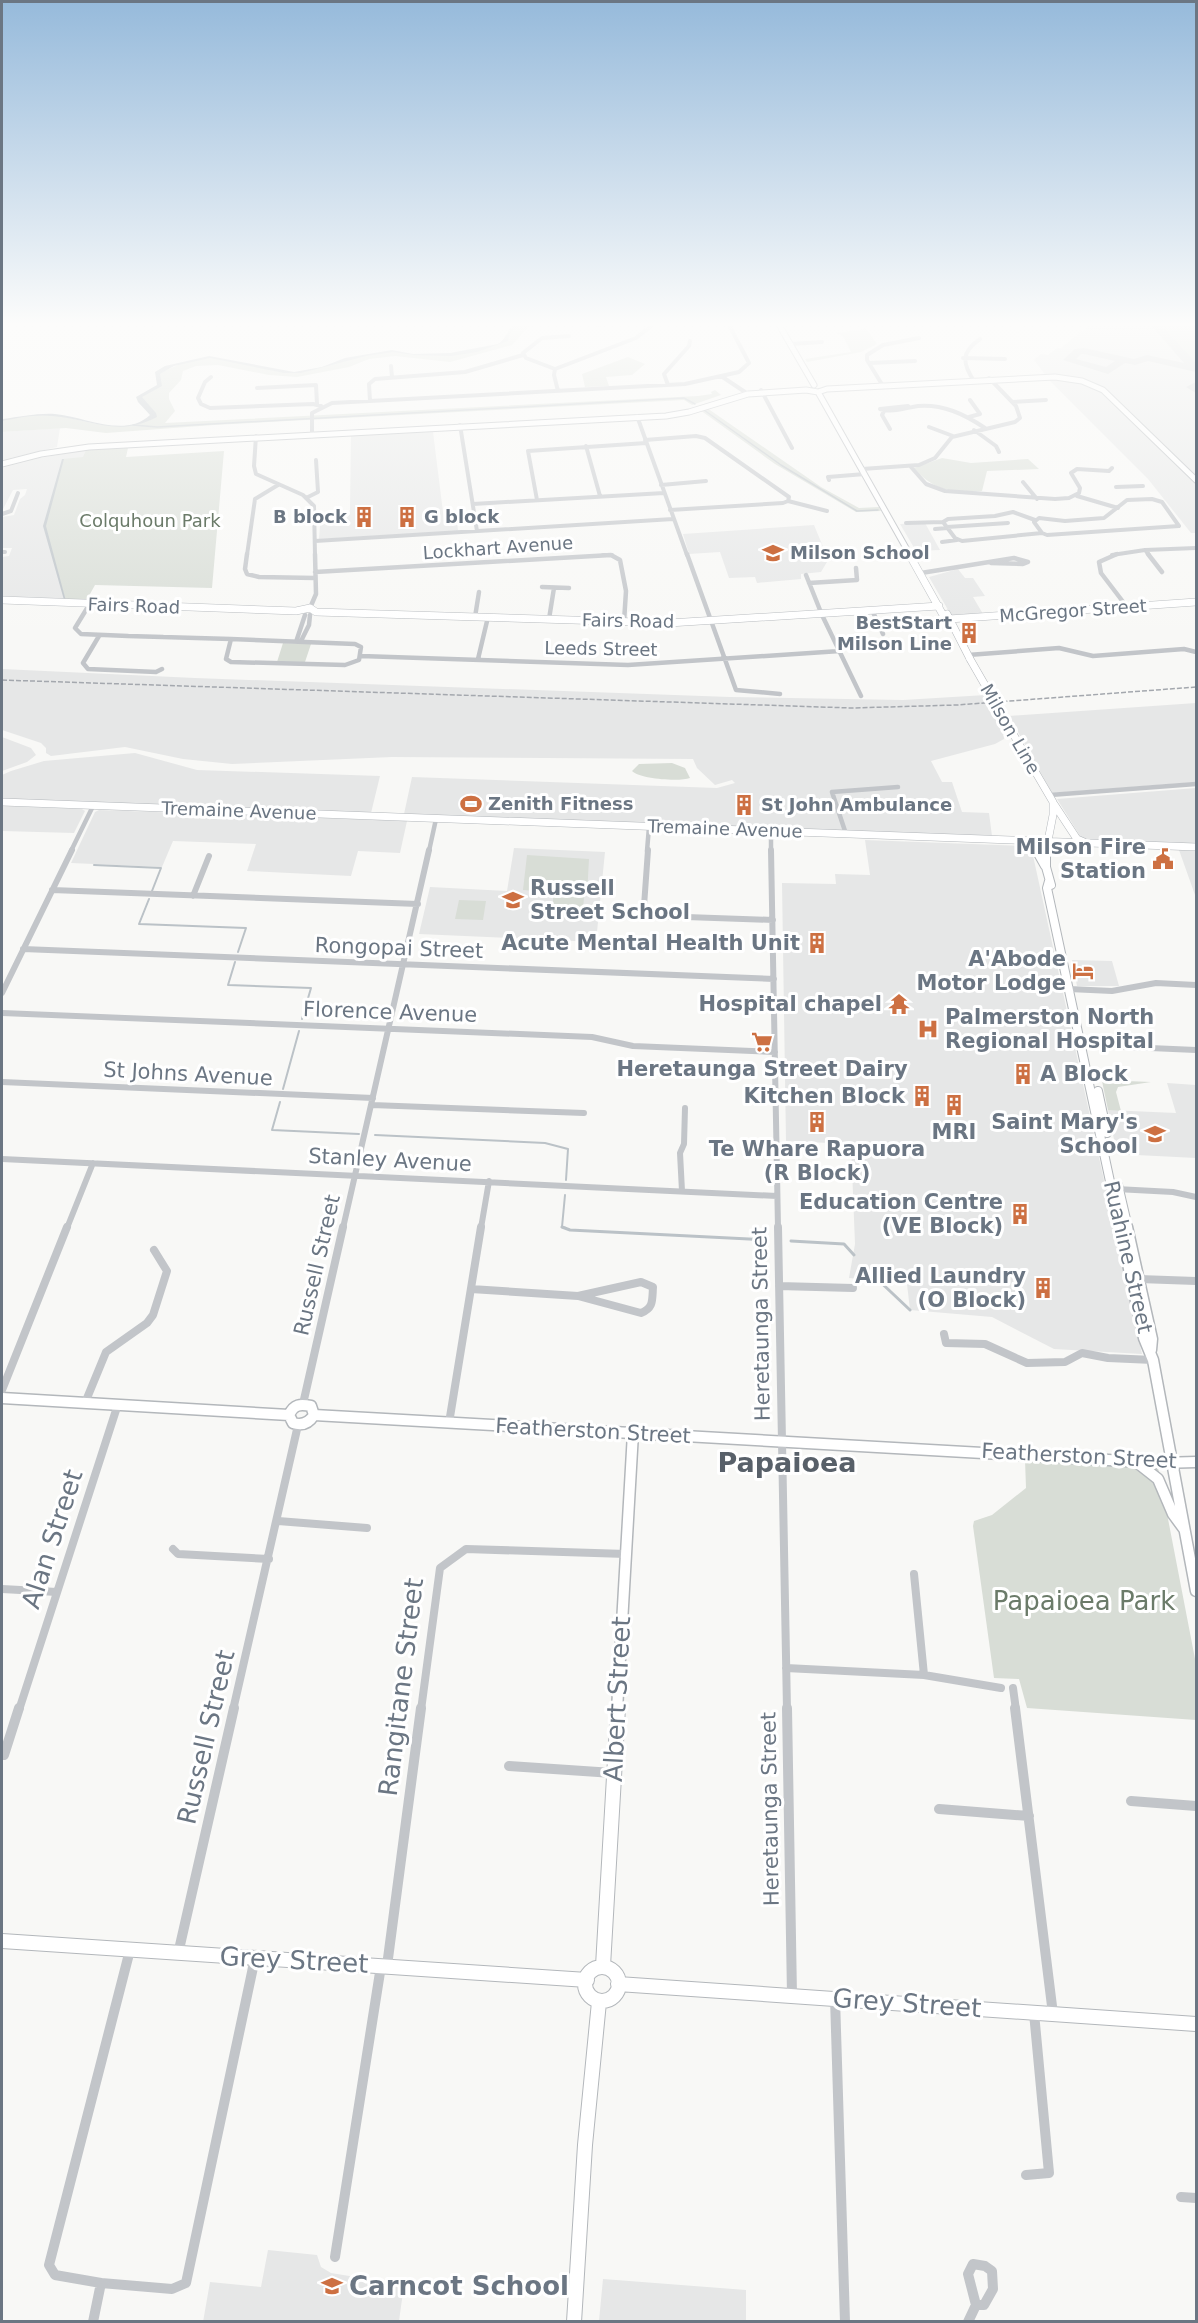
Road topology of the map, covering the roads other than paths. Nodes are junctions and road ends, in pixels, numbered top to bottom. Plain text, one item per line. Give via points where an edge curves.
1 (360, 431) edge
2 (461, 431) edge
3 (642, 431) edge
4 (783, 431) edge
5 (842, 431) edge
6 (939, 431) edge
7 (969, 431) edge
8 (976, 431) edge
9 (1145, 431) edge
10 (1151, 431) edge
11 (312, 434) joint
12 (953, 436) junction
13 (256, 437) junction
14 (646, 441) junction
15 (586, 446) junction
16 (792, 448) dead end
17 (999, 452) dead end
18 (316, 460) dead end
19 (2, 463) edge
20 (911, 466) junction
21 (1112, 468) dead end
22 (863, 472) junction
23 (1197, 475) edge
24 (829, 480) dead end
25 (1197, 480) edge
26 (706, 481) dead end
27 (1023, 482) dead end
28 (278, 485) junction
29 (661, 486) junction
30 (1133, 486) junction
31 (1143, 486) dead end
32 (1116, 487) dead end
33 (18, 492) dead end
34 (664, 493) junction
35 (600, 496) junction
36 (1077, 496) junction
37 (306, 498) junction
38 (1037, 499) junction
39 (1142, 499) junction
40 (537, 500) junction
41 (788, 501) junction
42 (473, 504) junction
43 (1118, 508) junction
44 (670, 510) junction
45 (827, 511) dead end
46 (2, 514) edge
47 (673, 519) junction
48 (1035, 520) junction
49 (1069, 520) junction
50 (943, 522) junction
51 (906, 523) dead end
52 (1008, 523) dead end
53 (947, 528) junction
54 (935, 529) dead end
55 (477, 531) junction
56 (1042, 533) junction
57 (1079, 534) junction
58 (957, 540) junction
59 (315, 541) junction
60 (942, 542) dead end
61 (1197, 548) edge
62 (1146, 551) junction
63 (992, 563) junction
64 (856, 568) dead end
65 (1162, 572) dead end
66 (921, 573) junction
67 (315, 575) junction
68 (806, 575) dead end
69 (809, 583) junction
70 (542, 587) dead end
71 (554, 588) junction
72 (569, 588) dead end
73 (478, 592) dead end
74 (2, 600) edge
75 (1197, 602) edge
76 (89, 605) junction
77 (939, 606) junction
78 (925, 607) junction
79 (1127, 607) junction
80 (872, 610) junction
81 (309, 612) junction
82 (821, 614) junction
83 (475, 617) junction
84 (488, 617) junction
85 (946, 617) junction
86 (549, 620) junction
87 (710, 621) junction
88 (624, 622) junction
89 (883, 634) dead end
90 (99, 636) junction
91 (231, 639) junction
92 (298, 641) junction
93 (840, 651) junction
94 (1197, 652) edge
95 (361, 656) junction
96 (969, 657) junction
97 (724, 659) junction
98 (478, 660) junction
99 (162, 669) dead end
100 (780, 694) dead end
101 (861, 696) dead end
102 (1197, 784) edge
103 (898, 787) dead end
104 (1051, 799) junction
105 (2, 802) edge
106 (93, 806) junction
107 (436, 819) junction
108 (1051, 825) junction
109 (649, 827) junction
110 (771, 831) junction
111 (846, 834) junction
112 (993, 840) junction
113 (1012, 840) junction
114 (1047, 842) junction
115 (1093, 844) junction
116 (1197, 847) edge
117 (1046, 855) junction
118 (209, 856) dead end
119 (1047, 871) junction
120 (52, 890) junction
121 (193, 896) junction
122 (418, 904) junction
123 (773, 920) junction
124 (22, 949) junction
125 (404, 964) junction
126 (774, 979) junction
127 (1197, 985) edge
128 (1072, 989) junction
129 (2, 993) edge
130 (2, 1013) edge
131 (389, 1029) junction
132 (1084, 1045) junction
133 (1197, 1050) edge
134 (776, 1052) junction
135 (2, 1082) edge
136 (372, 1101) junction
137 (685, 1108) dead end
138 (584, 1113) dead end
139 (2, 1159) edge
140 (93, 1163) junction
141 (356, 1176) junction
142 (489, 1181) junction
143 (1115, 1189) junction
144 (682, 1191) junction
145 (777, 1196) junction
146 (1197, 1197) edge
147 (153, 1250) dead end
148 (1139, 1279) junction
149 (1197, 1281) edge
150 (779, 1286) junction
151 (853, 1288) dead end
152 (471, 1289) junction
153 (578, 1296) junction
154 (944, 1334) dead end
155 (1152, 1355) junction
156 (2, 1390) edge
157 (2, 1398) edge
158 (85, 1403) junction
159 (118, 1404) junction
160 (303, 1404) junction
161 (289, 1414) junction
162 (314, 1415) junction
163 (449, 1423) junction
164 (298, 1425) junction
165 (633, 1433) junction
166 (782, 1441) junction
167 (1131, 1462) junction
168 (1173, 1462) junction
169 (1197, 1462) edge
170 (278, 1521) junction
171 (367, 1528) dead end
172 (1186, 1532) junction
173 (173, 1549) dead end
174 (626, 1554) junction
175 (268, 1559) junction
176 (914, 1574) dead end
177 (2, 1589) edge
178 (1197, 1591) edge
179 (57, 1592) junction
180 (786, 1668) junction
181 (924, 1676) junction
182 (1013, 1688) dead end
183 (1001, 1689) dead end
184 (4, 1755) dead end
185 (509, 1766) dead end
186 (613, 1773) junction
187 (1131, 1801) dead end
188 (1197, 1806) edge
189 (939, 1809) dead end
190 (1029, 1816) junction
191 (2, 1941) edge
192 (130, 1950) junction
193 (178, 1954) junction
194 (255, 1958) junction
195 (384, 1966) junction
196 (603, 1966) junction
197 (586, 1980) junction
198 (618, 1983) junction
199 (792, 1995) junction
200 (835, 1998) junction
201 (599, 2002) junction
202 (1034, 2012) junction
203 (1053, 2014) junction
204 (1197, 2024) edge
205 (1026, 2175) dead end
206 (1181, 2197) dead end
207 (1197, 2198) edge
208 (335, 2257) dead end
209 (101, 2283) junction
210 (976, 2305) dead end
211 (93, 2322) edge
212 (574, 2322) edge
213 (845, 2322) edge
214 (968, 2322) edge

1 - 11 main road
2 - 42 street
3 - 14 street
4 - 16 street
5 - 22 main road, Milson Line
6 - 12 street
7 - 12 street
8 - 17 street
9 - 25 main road
10 - 23 main road
11 - 13 main road
12 - 20 street via 942,444 933,459
13 - 19 main road via 78,448
13 - 28 street via 255,471
14 - 15 street
14 - 29 street
14 - 41 street via 705,438 789,497
15 - 35 street
15 - 40 street via 528,451
18 - 37 street via 318,492
20 - 22 street
20 - 38 street via 922,482 945,491
21 - 36 street via 1077,469 1071,473 1081,489
22 - 24 street via 828,477
22 - 66 main road, Milson Line
26 - 29 street
27 - 38 street
28 - 37 street
28 - 67 street via 255,499 247,574
29 - 34 street
30 - 31 street
30 - 32 street
30 - 39 street
33 - 46 street via 10,511
34 - 35 street
34 - 44 street
35 - 40 street
36 - 38 street
36 - 43 street
37 - 59 street via 314,506
39 - 43 street via 1128,500
39 - 57 street via 1161,501 1179,526
40 - 42 street
41 - 44 street
41 - 45 street
42 - 55 street
43 - 49 street via 1104,518
44 - 47 street
47 - 55 street
47 - 87 street
48 - 49 street
48 - 50 street via 1013,512
48 - 56 street
49 - 57 street
50 - 51 street
50 - 53 street
52 - 53 street
53 - 54 street
53 - 58 street
55 - 59 street
56 - 57 street
56 - 58 street
58 - 60 street
59 - 67 street
61 - 62 street
62 - 65 street
62 - 79 street via 1118,553 1099,562 1101,573
63 - 63 street via 1016,558 1028,562 1023,564
63 - 66 street
64 - 69 street via 857,580
66 - 77 main road, Milson Line
67 - 81 street via 316,594
67 - 88 street, Lockhart Avenue via 611,555 620,560 626,591
68 - 69 street
69 - 82 street
70 - 71 street
71 - 72 street
71 - 86 street
73 - 83 street
74 - 76 main road, Fairs Road
75 - 79 main road, McGregor Street
76 - 81 main road, Fairs Road
76 - 90 street via 75,628 81,634
77 - 78 main road, Fairs Road
77 - 85 main road, Milson Line
78 - 80 main road, Fairs Road
78 - 85 main road
79 - 85 main road, McGregor Street
80 - 82 main road, Fairs Road
80 - 89 street
81 - 83 main road, Fairs Road
81 - 92 street via 309,625
82 - 87 main road, Fairs Road
82 - 93 street
83 - 84 main road, Fairs Road
84 - 86 main road, Fairs Road
84 - 98 street
85 - 96 main road, Milson Line
86 - 88 main road, Fairs Road
87 - 88 main road, Fairs Road
87 - 97 street
90 - 91 street
90 - 99 street via 82,663 88,669
91 - 92 street
91 - 95 street via 225,655 231,662 345,665
92 - 95 street via 355,644 361,648
93 - 97 street, Leeds Street
93 - 101 street
94 - 96 street via 1184,649 1090,656 1059,648
95 - 98 street, Leeds Street
96 - 104 main road, Milson Line, bridge
97 - 98 street, Leeds Street via 628,664
97 - 100 street via 736,690
102 - 104 street
103 - 111 street via 832,792
104 - 108 main road
104 - 115 main road, Milson Line via 1077,838
105 - 106 main road, Tremaine Avenue
106 - 107 main road, Tremaine Avenue
106 - 120 street
107 - 109 main road, Tremaine Avenue
107 - 122 street, Russell Street
108 - 112 main road via 1035,836
108 - 114 main road
109 - 110 main road, Tremaine Avenue
109 - 123 street via 646,911 658,916
110 - 111 main road, Tremaine Avenue
110 - 123 street, Heretaunga Street
111 - 112 main road, Tremaine Avenue
112 - 113 main road, Tremaine Avenue
113 - 114 main road, Tremaine Avenue
113 - 119 main road via 1036,850
114 - 115 main road, Tremaine Avenue
114 - 117 main road, Ruahine Street
115 - 116 main road, Tremaine Avenue
115 - 117 main road via 1060,848
117 - 119 main road, Ruahine Street
118 - 121 street
119 - 128 main road, Ruahine Street via 1047,888
120 - 121 street
120 - 124 street
121 - 122 street
122 - 125 street, Russell Street
123 - 126 street, Heretaunga Street
124 - 125 street, Rongopai Street
124 - 129 street
125 - 126 street, Rongopai Street
125 - 131 street, Russell Street
126 - 134 street, Heretaunga Street
127 - 128 street via 1156,983 1112,991
128 - 132 main road, Ruahine Street
130 - 131 street, Florence Avenue
131 - 134 street, Florence Avenue via 592,1037 633,1046
131 - 136 street, Russell Street
132 - 133 street
132 - 143 main road, Ruahine Street
134 - 145 street, Heretaunga Street
135 - 136 street, St Johns Avenue
136 - 138 street, St Johns Avenue
136 - 141 street, Russell Street
137 - 144 street via 680,1153
139 - 140 street, Stanley Avenue
140 - 141 street, Stanley Avenue
140 - 156 street
141 - 142 street, Stanley Avenue
141 - 160 street, Russell Street
142 - 144 street, Stanley Avenue
142 - 152 street
143 - 146 street
143 - 148 main road, Ruahine Street
143 - 155 main road, Ruahine Street via 1144,1338
144 - 145 street, Stanley Avenue
145 - 150 street, Heretaunga Street
147 - 158 street via 167,1271 153,1315 106,1352
148 - 149 street
148 - 155 main road, Ruahine Street
150 - 151 street
150 - 166 street, Heretaunga Street
152 - 153 street
152 - 163 street
153 - 153 street via 641,1313 649,1311 652,1305 653,1287 641,1282
154 - 155 street via 946,1343 985,1344 1027,1363 1065,1362 1082,1353 1108,1358
155 - 168 main road, Ruahine Street
157 - 158 main road
158 - 159 main road
159 - 161 main road
159 - 179 street, Alan Street
160 - 161 main road via 295,1406
160 - 162 main road via 310,1406
161 - 164 main road via 290,1421
162 - 163 main road, Featherston Street
162 - 164 main road
163 - 165 main road, Featherston Street
164 - 170 street, Russell Street
165 - 166 main road, Featherston Street
165 - 174 main road, Albert Street
166 - 167 main road, Featherston Street
166 - 180 street, Heretaunga Street
167 - 168 main road, Featherston Street
167 - 172 main road via 1153,1471 1161,1479 1173,1513
168 - 169 main road, Featherston Street
168 - 172 main road, Ruahine Street
170 - 171 street
170 - 175 street, Russell Street
172 - 178 main road, Ruahine Street
173 - 175 street via 178,1554
174 - 186 main road, Albert Street
174 - 195 street, Rangitane Street via 466,1549 440,1568
175 - 193 street, Russell Street
176 - 181 street
177 - 179 street
179 - 184 street, Alan Street
180 - 181 street
180 - 199 street, Heretaunga Street
181 - 183 street
182 - 190 street
185 - 186 street
186 - 196 main road, Albert Street
187 - 188 street
189 - 190 street
190 - 203 street
191 - 192 main road, Grey Street
192 - 193 main road, Grey Street
192 - 209 street via 49,2265 55,2275
193 - 194 main road, Grey Street
194 - 195 main road, Grey Street
194 - 209 street via 186,2283 172,2289
195 - 197 main road, Grey Street
195 - 208 street, Rangitane Street
196 - 197 main road via 592,1970
196 - 198 main road via 613,1971
197 - 201 main road via 589,1995
198 - 199 main road, Grey Street
198 - 201 main road via 610,2000
199 - 200 main road, Grey Street
200 - 202 main road, Grey Street
200 - 213 street
201 - 212 main road
202 - 203 main road, Grey Street
202 - 205 street via 1049,2173
203 - 204 main road, Grey Street
206 - 207 street
209 - 211 street
210 - 214 street

